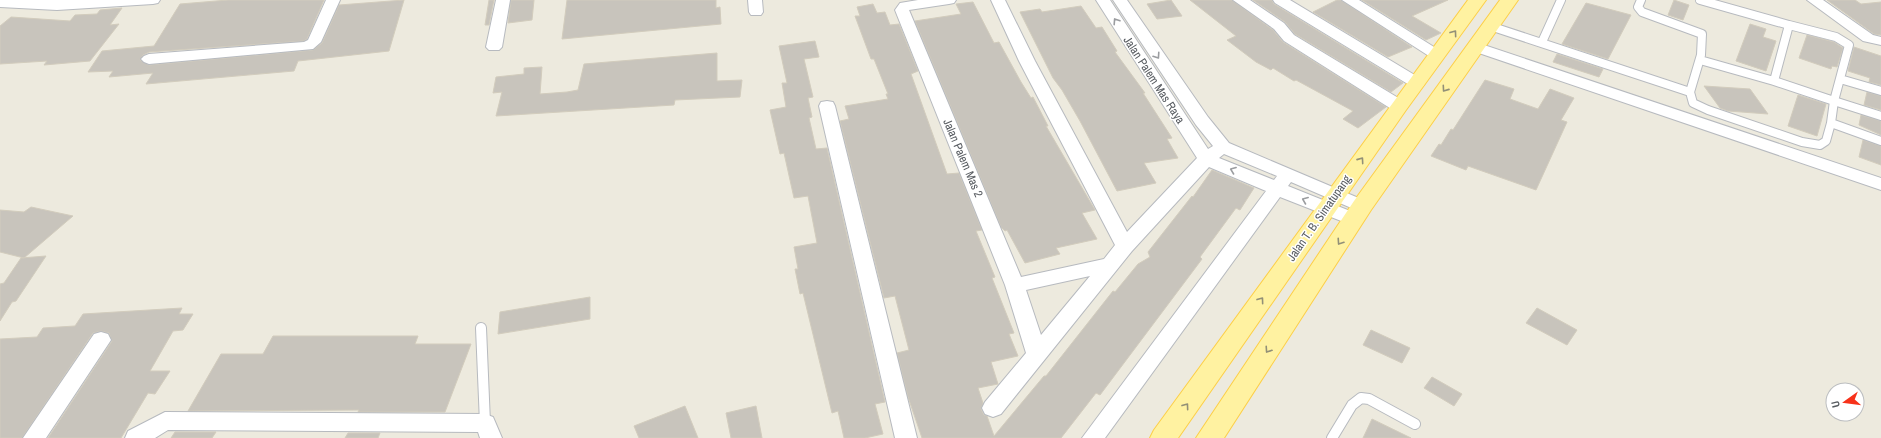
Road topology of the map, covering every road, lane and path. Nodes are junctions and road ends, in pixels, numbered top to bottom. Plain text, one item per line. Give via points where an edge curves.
1 (153, 0) edge
2 (333, 0) edge
3 (503, 0) edge
4 (948, 0) edge
5 (998, 0) edge
6 (1103, 0) edge
7 (1120, 0) edge
8 (1240, 0) edge
9 (1280, 0) edge
10 (1349, 0) edge
11 (1477, 0) edge
12 (1509, 0) edge
13 (1561, 0) edge
14 (1641, 0) edge
15 (1700, 0) edge
16 (1814, 0) edge
17 (0, 3) edge
18 (1789, 25) junction
19 (1490, 26) junction
20 (1881, 41) edge
21 (1542, 42) junction
22 (494, 47) dead end
23 (1475, 47) junction
24 (1437, 55) junction
25 (149, 59) dead end
26 (1700, 60) junction
27 (1840, 79) junction
28 (1774, 81) junction
29 (1418, 83) junction
30 (1881, 91) edge
31 (1690, 92) junction
32 (1834, 101) junction
33 (826, 106) dead end
34 (1399, 106) junction
35 (1881, 116) edge
36 (1831, 123) junction
37 (1881, 141) edge
38 (1223, 147) junction
39 (1206, 159) junction
40 (1282, 182) junction
41 (1881, 184) edge
42 (1332, 202) junction
43 (1358, 213) junction
44 (1125, 246) junction
45 (1112, 264) junction
46 (1015, 285) junction
47 (481, 328) dead end
48 (101, 340) dead end
49 (1036, 353) junction
50 (993, 408) dead end
51 (1415, 424) dead end
52 (426, 431) edge
53 (488, 431) edge
54 (34, 438) edge
55 (136, 438) edge
56 (906, 438) edge
57 (1093, 438) edge
58 (1163, 438) edge
59 (1209, 438) edge
60 (1332, 438) edge

1 - 17 street via 61,6
2 - 25 street via 314,42 308,46
3 - 22 street
4 - 46 street, Jalan Palem Mas 2 via 905,6 902,10
5 - 44 street via 1027,62
39 -> 6 street, Jalan Palem Mas Raya
7 -> 38 street, Jalan Palem Mas Raya via 1202,121
8 - 34 street via 1279,26 1289,38
9 - 29 street
10 - 24 street
24 -> 11 main road, Jalan T. B. Simatupang
12 - 19 main road
13 - 21 lane
14 - 26 lane via 1639,10 1702,34
15 - 18 lane
16 - 20 street via 1868,38
18 - 27 lane via 1836,37 1849,45
18 - 28 lane
19 - 21 lane
19 - 23 main road
21 - 31 lane
23 - 41 street
23 -> 43 main road
24 - 29 main road, Jalan T. B. Simatupang
26 - 28 lane
26 - 31 lane
27 - 30 lane
27 - 32 lane
28 - 32 lane
29 - 34 main road, Jalan T. B. Simatupang
31 - 36 lane via 1693,103 1708,110 1813,144 1820,145 1826,141
32 - 35 lane
32 - 36 lane
33 - 56 street
42 -> 34 main road, Jalan T. B. Simatupang
36 - 37 lane
38 - 39 street
38 - 40 street
40 -> 39 street
39 - 44 street
40 - 42 street
40 - 57 street
42 - 43 street
58 -> 42 main road, Jalan T. B. Simatupang
43 -> 59 main road
44 - 45 street
45 - 46 street
45 - 49 street
46 - 49 street, Jalan Palem Mas 2
47 - 53 lane
48 - 54 street
49 - 50 street
51 - 60 lane via 1369,399 1361,398 1352,405
52 - 53 street
52 - 55 street via 165,421

